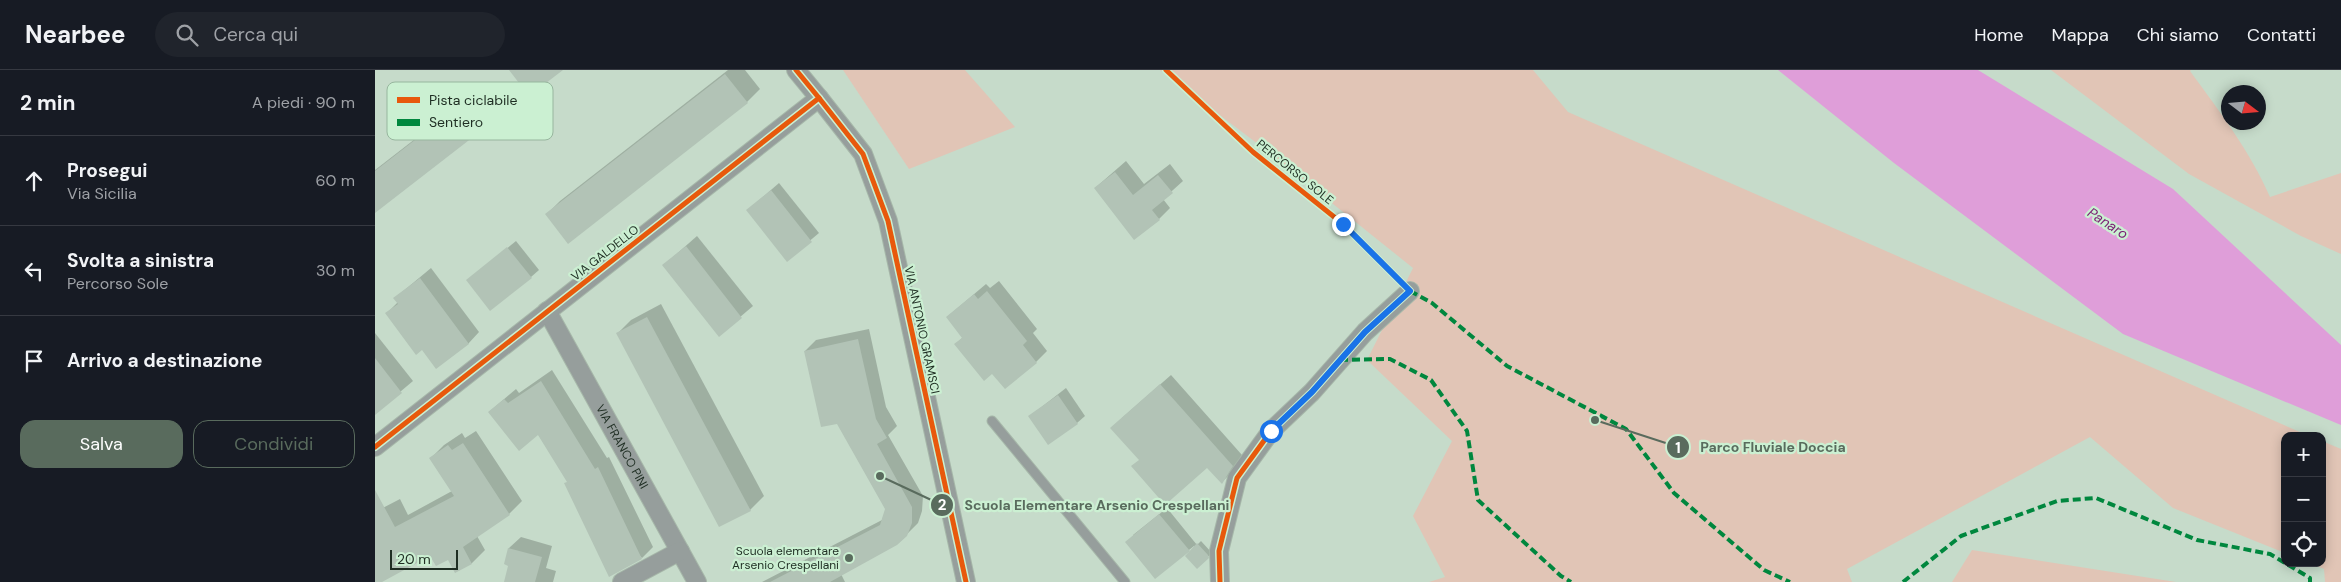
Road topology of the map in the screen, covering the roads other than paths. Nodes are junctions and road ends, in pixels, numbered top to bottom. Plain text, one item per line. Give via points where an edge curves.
1 (796, 70) edge
2 (819, 98) junction
3 (1410, 291) dead end
4 (547, 311) junction
5 (992, 421) dead end
6 (375, 447) edge
7 (680, 552) junction
8 (622, 582) edge
9 (697, 582) edge
10 (966, 582) edge
11 (1125, 582) edge
12 (1220, 582) edge

1 - 2 street
2 - 4 street, VIA GALDELLO
2 - 10 street, VIA ANTONIO GRAMSCI via 863,154 888,221
3 - 12 street via 1365,332 1312,392 1271,431 1237,478 1219,551
4 - 6 street, VIA GALDELLO
4 - 7 street, VIA FRANCO PINI
5 - 11 lane
7 - 8 street
7 - 9 street, VIA FRANCO PINI

